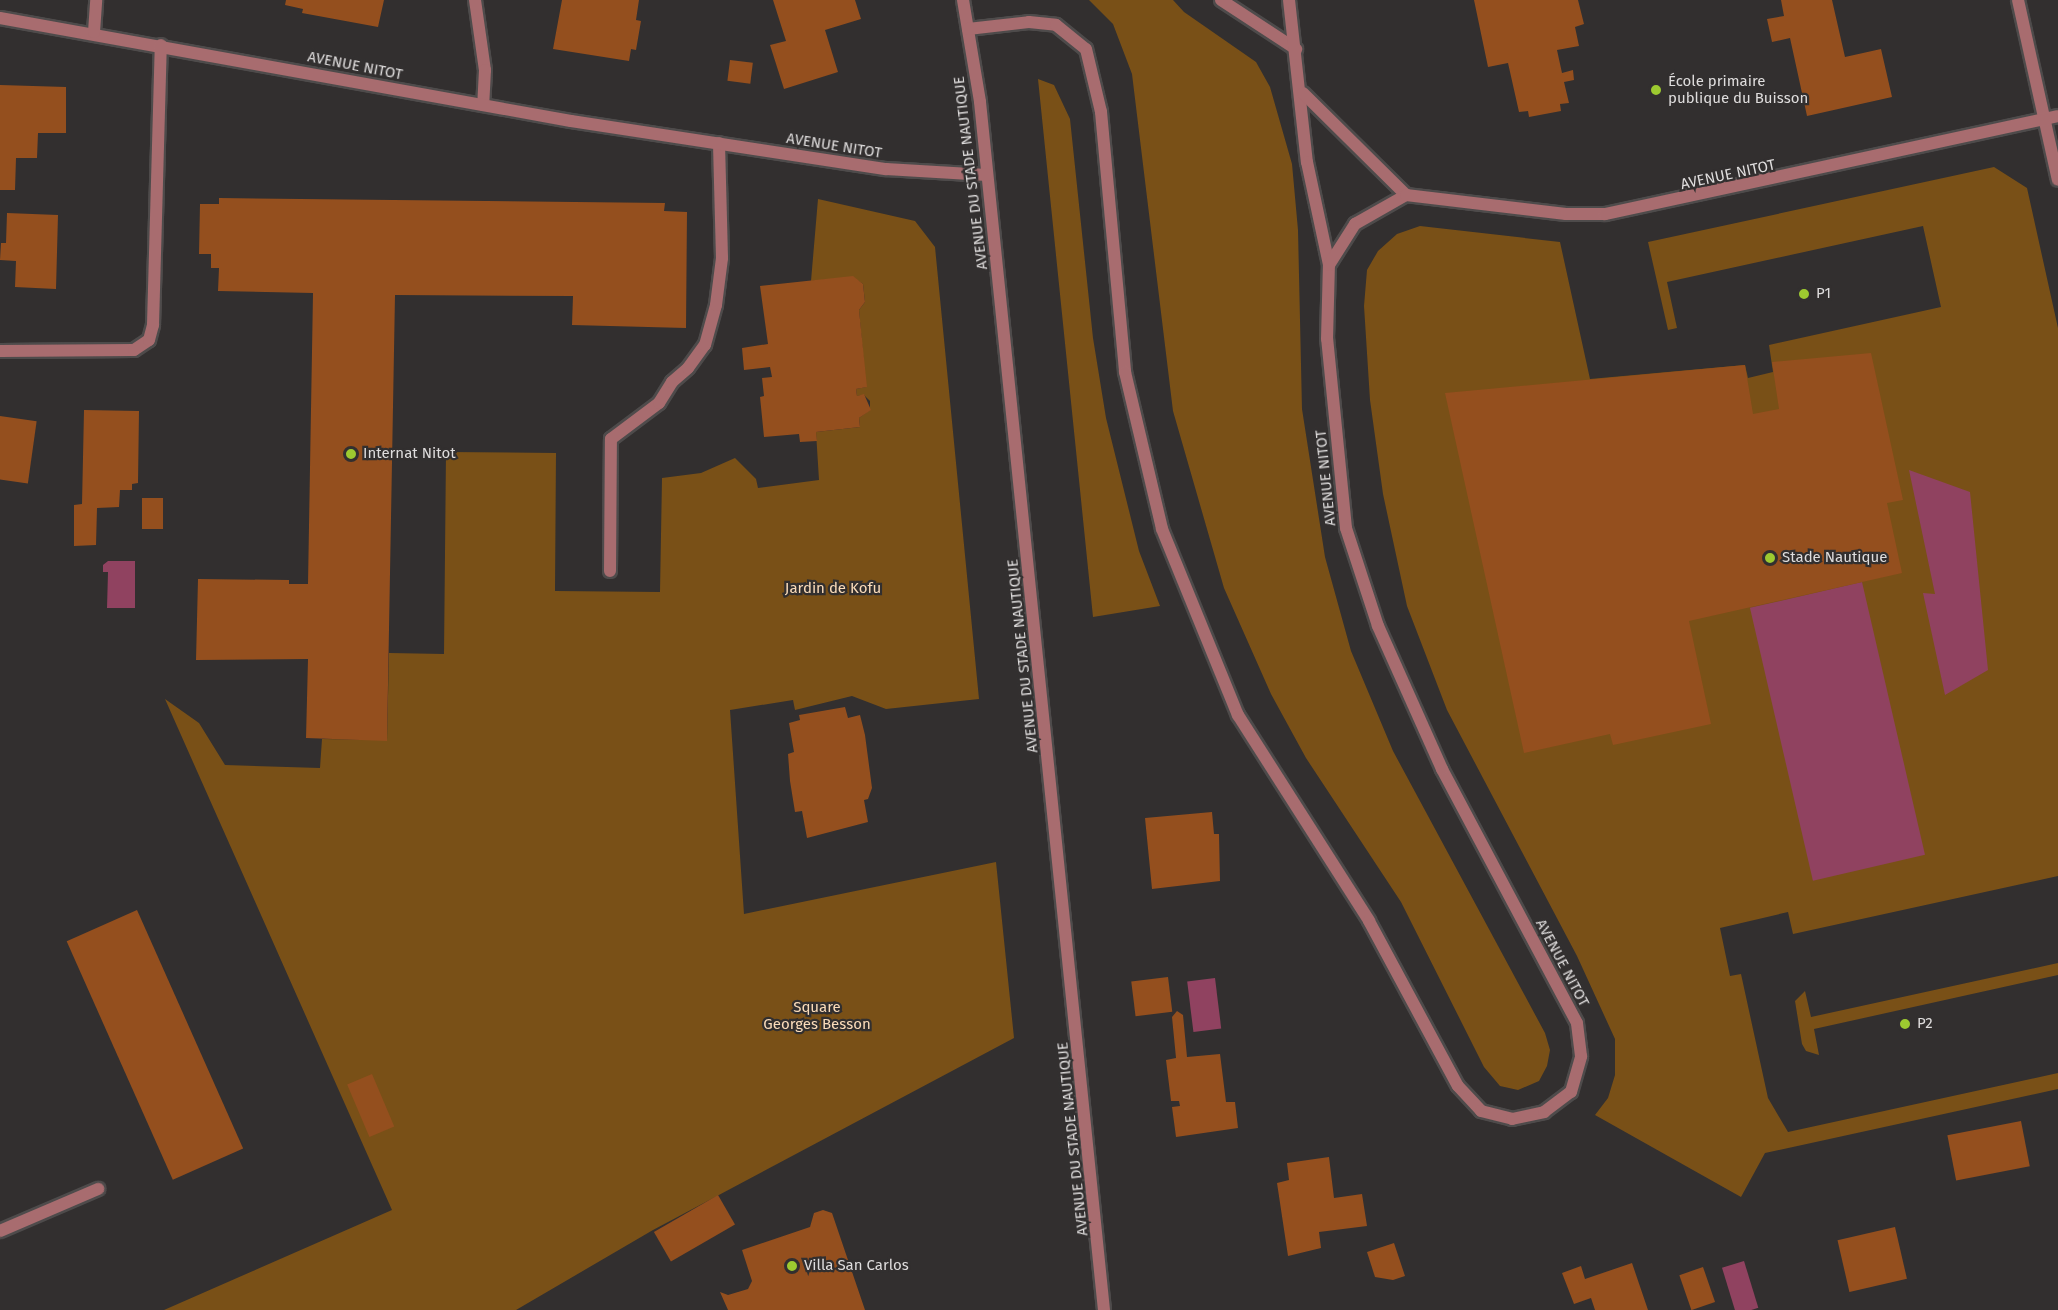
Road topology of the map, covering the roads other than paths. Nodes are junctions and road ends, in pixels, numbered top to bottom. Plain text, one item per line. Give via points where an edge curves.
1 (96, 0) edge
2 (475, 0) edge
3 (963, 0) edge
4 (1221, 0) edge
5 (1289, 0) edge
6 (2018, 0) edge
7 (0, 18) edge
8 (968, 29) junction
9 (94, 32) junction
10 (161, 45) junction
11 (1296, 49) junction
12 (1303, 93) junction
13 (483, 105) junction
14 (2052, 118) edge
15 (719, 143) junction
16 (987, 176) junction
17 (2058, 180) edge
18 (1406, 195) junction
19 (1329, 265) junction
20 (0, 351) edge
21 (609, 571) dead end
22 (98, 1189) dead end
23 (0, 1231) edge
24 (1104, 1310) edge

1 - 9 street
2 - 13 street via 484,70
3 - 8 street, AVENUE DU STADE NAUTIQUE
4 - 11 street
5 - 11 street
6 - 14 street
7 - 9 street, AVENUE NITOT
8 - 16 street, AVENUE DU STADE NAUTIQUE
8 - 19 street, AVENUE NITOT via 1029,22 1056,24 1086,49 1101,112 1125,372 1162,529 1238,715 1369,921 1458,1086 1482,1111 1512,1119 1544,1112 1571,1092 1581,1056 1577,1023 1442,769 1378,626 1346,528 1327,339
9 - 10 street, AVENUE NITOT
10 - 13 street, AVENUE NITOT
10 - 20 street via 153,325 149,340 134,350
11 - 12 street
12 - 18 street
12 - 19 street via 1307,162
13 - 15 street, AVENUE NITOT
14 - 17 street
14 - 18 street, AVENUE NITOT via 1605,214 1566,214
15 - 16 street, AVENUE NITOT via 886,169
15 - 21 street via 722,258 716,305 705,345 688,368 672,382 659,403 611,439
16 - 24 street, AVENUE DU STADE NAUTIQUE
18 - 19 street, AVENUE NITOT via 1354,224
22 - 23 street

